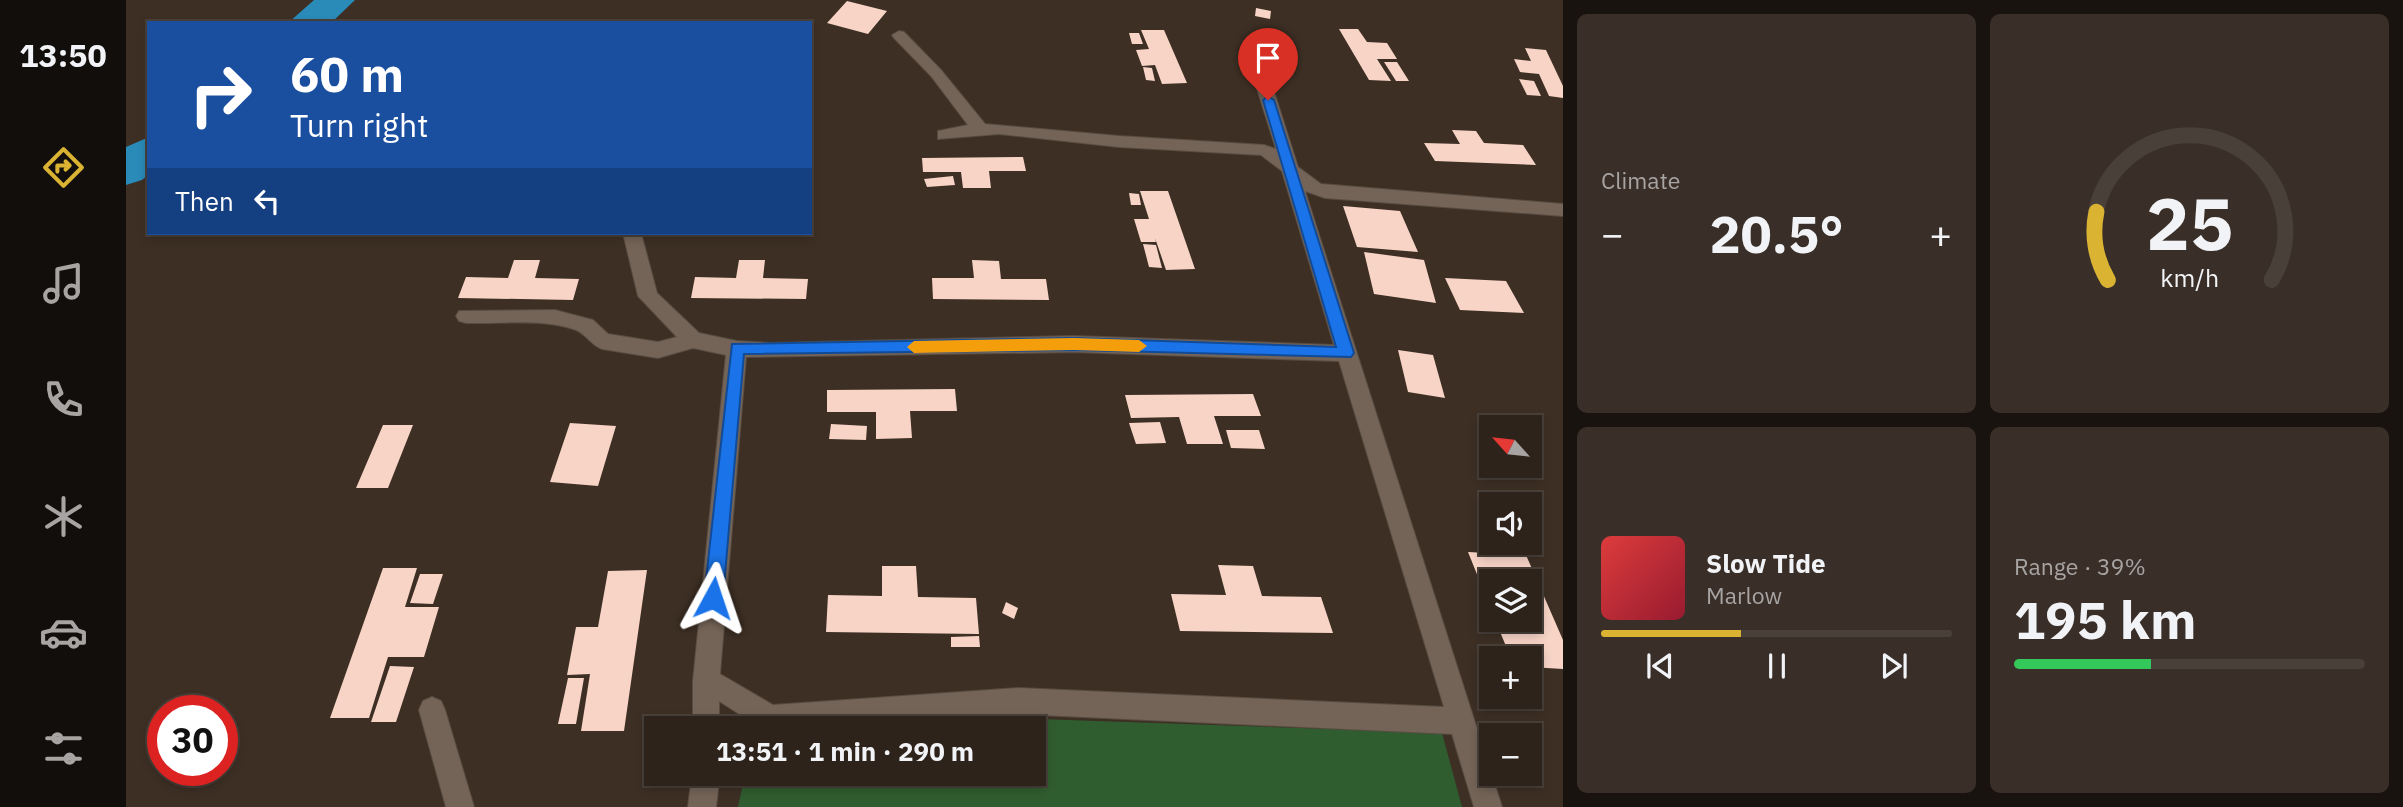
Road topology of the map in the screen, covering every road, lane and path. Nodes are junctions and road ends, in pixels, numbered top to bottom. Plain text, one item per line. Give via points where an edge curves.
1 (899, 35) dead end
2 (1261, 76) dead end
3 (980, 130) junction
4 (944, 135) dead end
5 (1292, 171) junction
6 (1563, 210) edge
7 (633, 235) edge
8 (466, 316) dead end
9 (693, 340) junction
10 (737, 349) junction
11 (1346, 353) junction
12 (706, 681) junction
13 (432, 710) dead end
14 (706, 716) edge
15 (757, 716) edge
16 (854, 716) edge
17 (1460, 721) junction
18 (460, 807) edge
19 (1488, 807) edge

1 - 3 street via 936,73
2 - 5 street
3 - 4 street
3 - 5 street via 1264,150 1278,156
5 - 6 street via 1306,187 1325,192
5 - 11 street
7 - 9 street via 648,296
8 - 9 street via 555,317 586,325 602,341 658,350
9 - 10 street
10 - 11 street via 1074,344
10 - 12 street
11 - 17 street
12 - 14 street
12 - 15 street via 726,689
13 - 18 street
16 - 17 street via 1018,701
17 - 19 street

